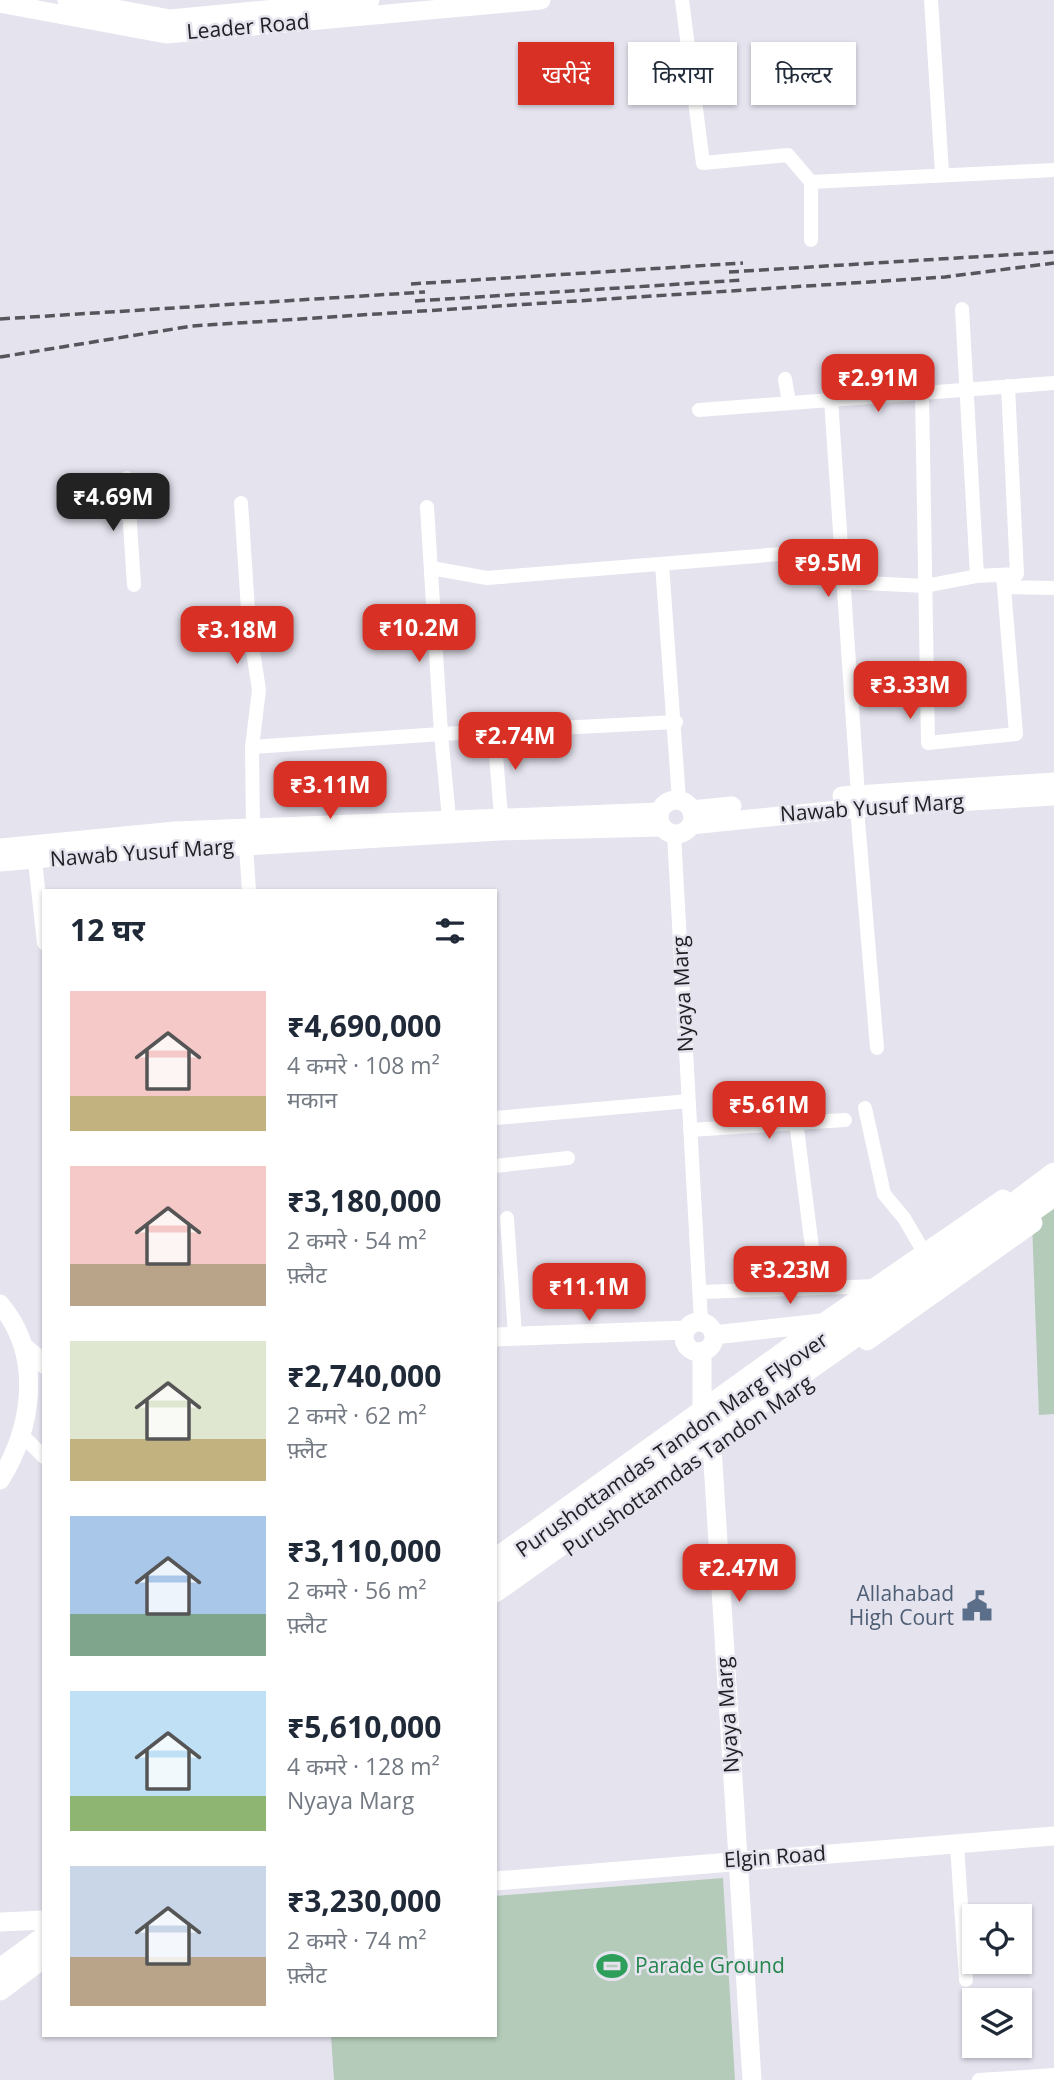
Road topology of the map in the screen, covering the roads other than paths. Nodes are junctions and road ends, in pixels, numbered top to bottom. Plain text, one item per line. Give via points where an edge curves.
1 (66, 0) edge
2 (370, 0) edge
3 (541, 0) edge
4 (682, 0) edge
5 (931, 0) edge
6 (0, 3) edge
7 (201, 24) junction
8 (1054, 170) edge
9 (942, 173) junction
10 (811, 182) junction
11 (811, 240) dead end
12 (962, 309) dead end
13 (785, 379) dead end
14 (1054, 383) edge
15 (1008, 386) junction
16 (968, 389) junction
17 (922, 393) junction
18 (831, 400) junction
19 (789, 403) junction
20 (699, 410) dead end
21 (127, 478) dead end
22 (241, 503) dead end
23 (428, 507) dead end
24 (844, 549) junction
25 (663, 564) junction
26 (431, 568) junction
27 (977, 576) junction
28 (1003, 581) junction
29 (845, 582) junction
30 (134, 585) dead end
31 (925, 586) junction
32 (1054, 588) edge
33 (676, 722) junction
34 (494, 731) junction
35 (440, 734) junction
36 (252, 747) junction
37 (1054, 782) edge
38 (1054, 796) edge
39 (857, 801) junction
40 (501, 816) junction
41 (449, 818) junction
42 (676, 818) junction
43 (249, 837) junction
44 (0, 848) edge
45 (34, 861) junction
46 (0, 862) edge
47 (249, 889) edge
48 (42, 927) edge
49 (877, 1048) dead end
50 (689, 1101) junction
51 (865, 1108) dead end
52 (497, 1118) edge
53 (845, 1120) dead end
54 (796, 1121) junction
55 (690, 1130) junction
56 (568, 1157) dead end
57 (1054, 1161) edge
58 (497, 1166) edge
59 (1054, 1173) edge
60 (1054, 1196) edge
61 (1054, 1208) edge
62 (507, 1217) dead end
63 (925, 1254) junction
64 (877, 1286) junction
65 (817, 1287) junction
66 (701, 1292) junction
67 (0, 1304) edge
68 (823, 1323) junction
69 (697, 1331) junction
70 (505, 1336) edge
71 (23, 1346) junction
72 (497, 1349) edge
73 (42, 1362) edge
74 (42, 1406) edge
75 (702, 1410) junction
76 (25, 1427) junction
77 (712, 1447) junction
78 (42, 1454) edge
79 (0, 1479) edge
80 (497, 1557) edge
81 (497, 1569) edge
82 (497, 1591) edge
83 (497, 1603) edge
84 (1054, 1836) edge
85 (957, 1845) junction
86 (739, 1859) junction
87 (497, 1881) edge
88 (42, 1920) edge
89 (0, 1922) edge
90 (42, 1938) edge
91 (42, 1958) edge
92 (0, 1969) edge
93 (966, 1980) dead end
94 (0, 1990) edge
95 (1054, 2075) edge
96 (752, 2080) edge
97 (979, 2080) edge

1 - 7 main road, Leader Road
2 - 7 main road, Leader Road
3 - 7 main road, Leader Road
4 - 10 street via 703,163 788,155
5 - 9 street
6 - 7 main road, Leader Road via 166,34
8 - 9 street
9 - 10 street
10 - 11 street
12 - 16 street
13 - 19 street
14 - 15 street
15 - 16 street
15 - 28 street via 1017,574
16 - 17 street
16 - 27 street
17 - 18 street
17 - 31 street
18 - 19 street
18 - 24 street
19 - 20 street
21 - 30 street
22 - 36 street via 248,625 259,690
23 - 26 street
24 - 25 street
24 - 29 street
25 - 26 street via 488,578
25 - 33 street, Nyaya Marg
26 - 35 street
27 - 28 street
27 - 31 street
28 - 31 street via 1017,734 928,743
28 - 32 street
29 - 31 street
29 - 39 street
33 - 34 street
33 - 42 street, Nyaya Marg
34 - 35 street
34 - 40 street
35 - 36 street
35 - 41 street
36 - 43 street
37 - 39 main road, Nawab Yusuf Marg
38 - 39 main road, Nawab Yusuf Marg
39 - 42 main road, Nawab Yusuf Marg
39 - 49 street
40 - 41 main road, Nawab Yusuf Marg
40 - 42 main road, Nawab Yusuf Marg
41 - 43 main road, Nawab Yusuf Marg
42 - 43 main road, Nawab Yusuf Marg via 499,831
42 - 50 street, Nyaya Marg
43 - 44 main road, Nawab Yusuf Marg via 175,831
43 - 45 main road, Nawab Yusuf Marg
43 - 47 street
45 - 46 main road, Nawab Yusuf Marg
45 - 48 street
50 - 52 street
50 - 55 street, Nyaya Marg
51 - 63 street via 884,1194
53 - 54 street
54 - 55 street
54 - 65 street
55 - 66 street, Nyaya Marg
56 - 58 street
57 - 63 main road, Purushottamdas Tandon Marg
59 - 81 main road, Purushottamdas Tandon Marg Flyover
60 - 82 main road, Purushottamdas Tandon Marg Flyover
61 - 77 main road, Purushottamdas Tandon Marg
62 - 70 street
63 - 64 main road, Purushottamdas Tandon Marg
64 - 65 street
64 - 68 main road, Purushottamdas Tandon Marg
65 - 66 street
66 - 69 street, Nyaya Marg
67 - 71 main road via 12,1318
68 - 69 main road
68 - 75 main road, Purushottamdas Tandon Marg
69 - 70 main road
69 - 72 main road
69 - 75 main road, Nyaya Marg via 711,1346 702,1351
71 - 73 main road
71 - 76 main road via 31,1395
74 - 76 main road
75 - 77 main road, Nyaya Marg
75 - 80 main road, Purushottamdas Tandon Marg
76 - 78 street
76 - 79 main road
77 - 83 main road, Purushottamdas Tandon Marg
77 - 86 main road, Nyaya Marg
84 - 85 main road, Elgin Road
85 - 86 main road, Elgin Road
85 - 93 street
86 - 87 main road, Elgin Road
86 - 96 main road, Nyaya Marg
88 - 89 main road
90 - 92 main road
91 - 94 main road
95 - 97 street

